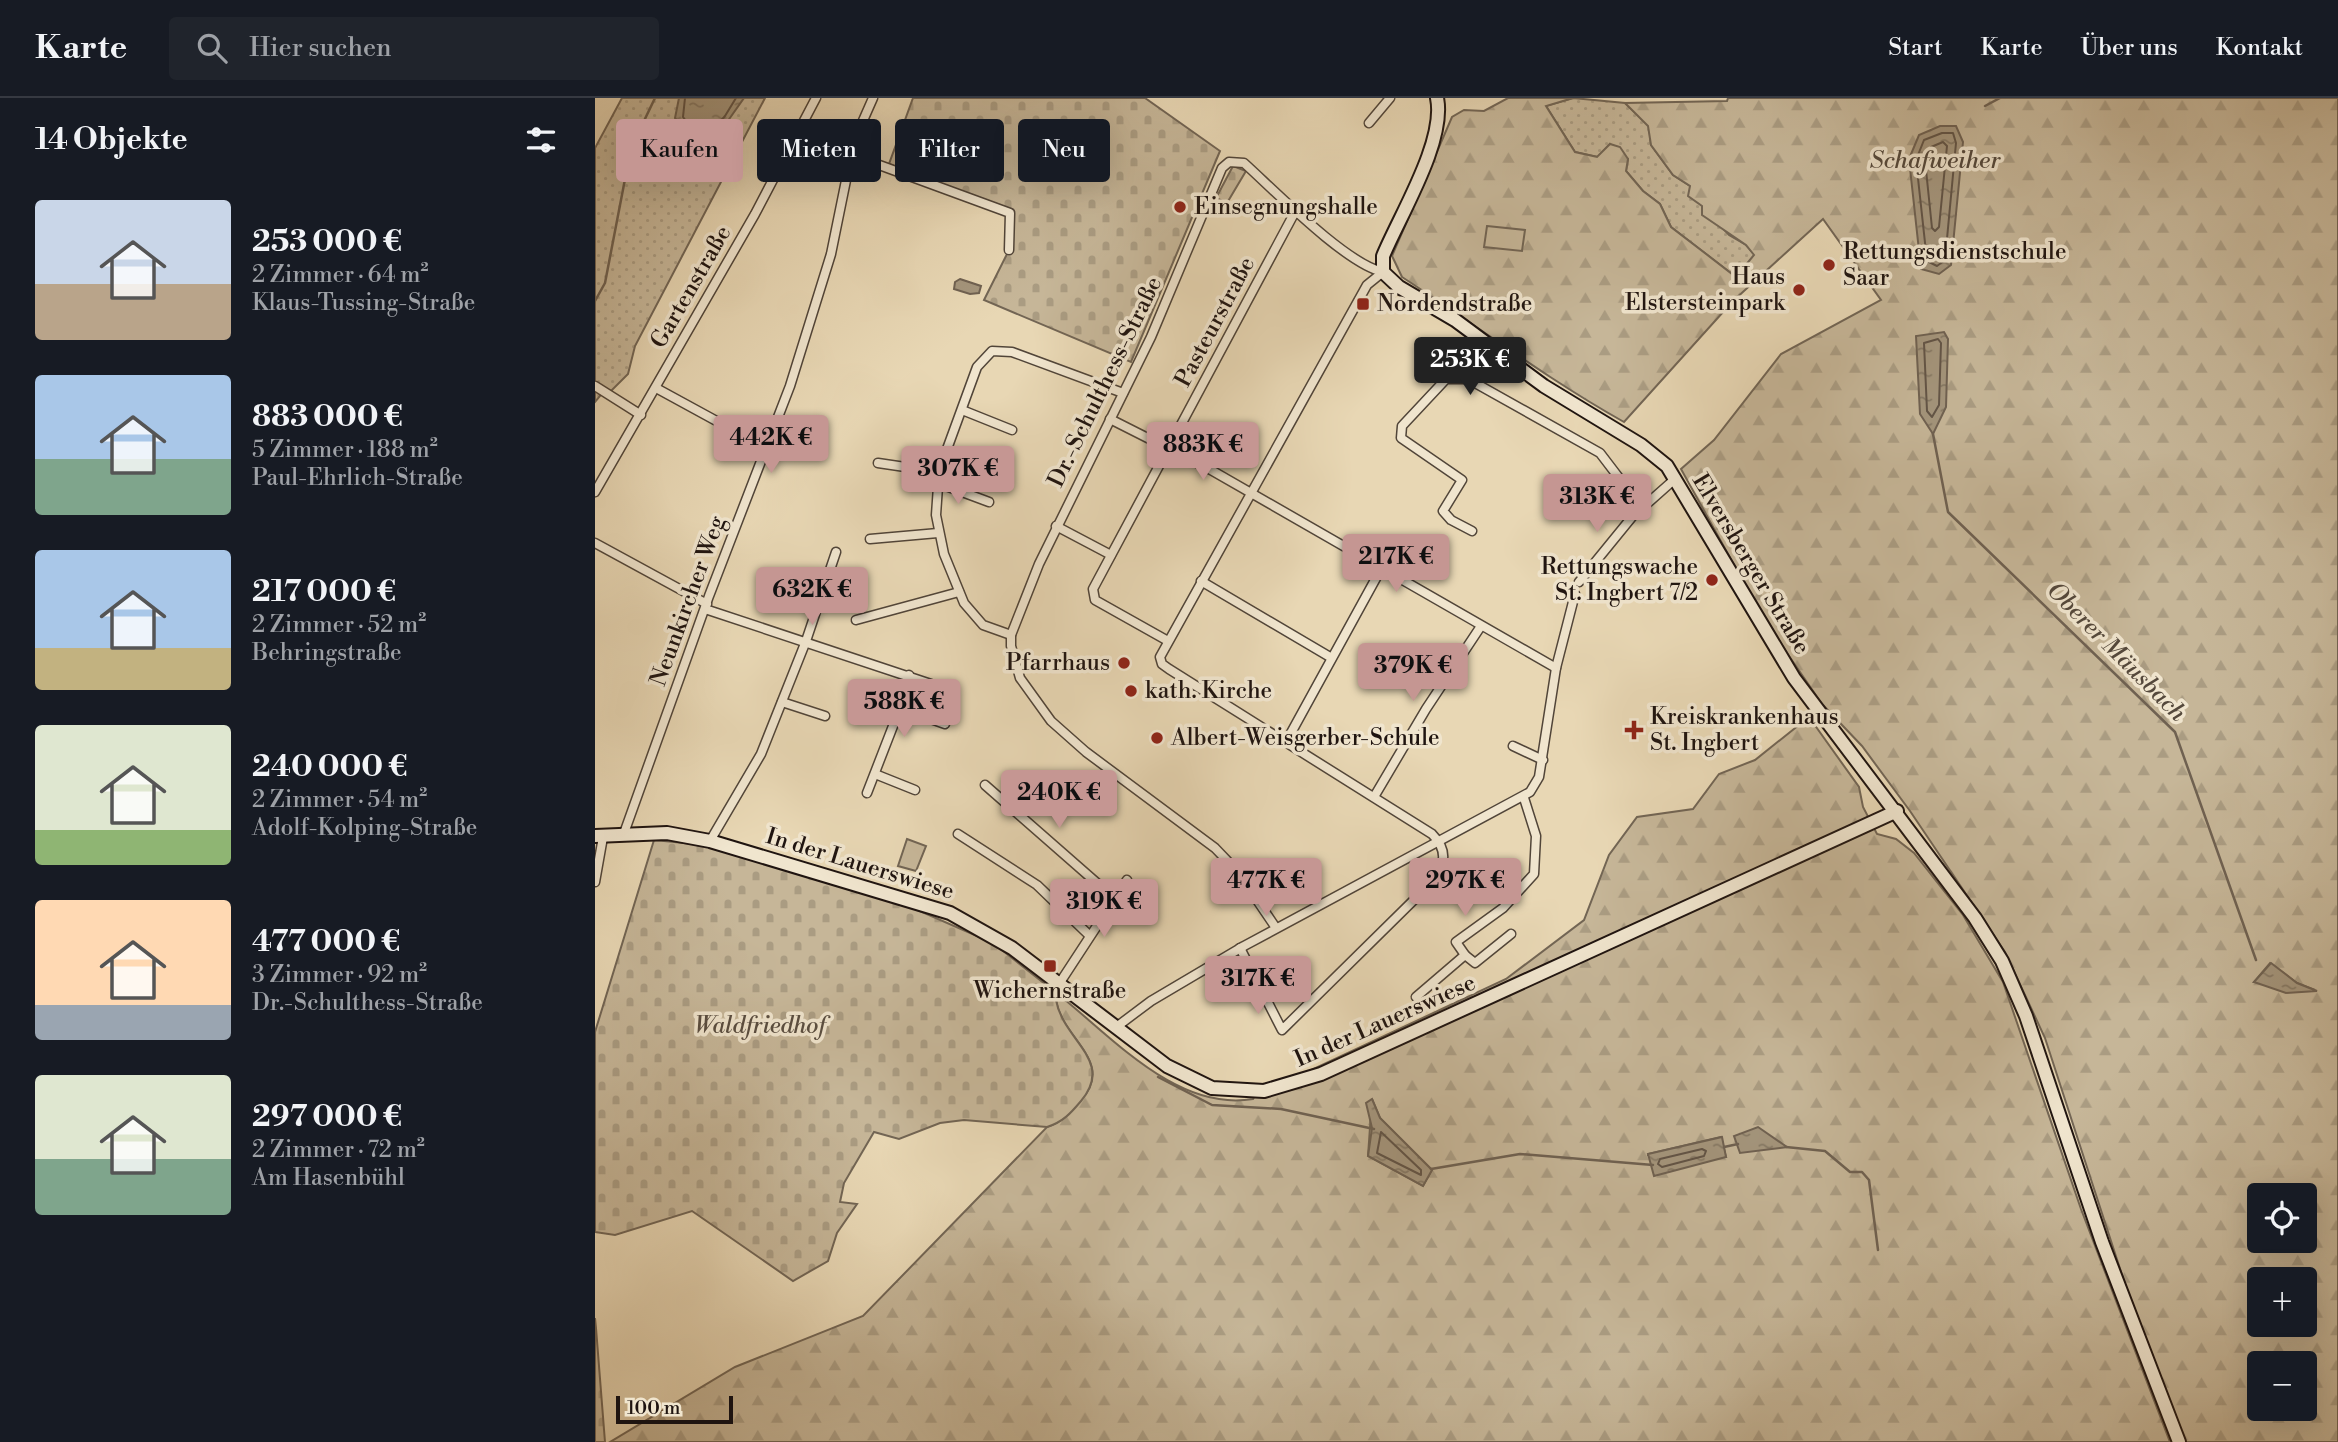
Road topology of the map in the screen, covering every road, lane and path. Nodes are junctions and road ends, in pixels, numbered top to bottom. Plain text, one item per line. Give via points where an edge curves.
1 (815, 98) edge
2 (873, 98) edge
3 (1390, 98) edge
4 (1437, 98) edge
5 (864, 119) edge
6 (1369, 123) dead end
7 (881, 166) edge
8 (846, 182) edge
9 (1296, 210) junction
10 (1009, 250) dead end
11 (1383, 272) junction
12 (595, 386) edge
13 (656, 388) junction
14 (1123, 393) junction
15 (962, 410) junction
16 (641, 415) junction
17 (1110, 419) junction
18 (1013, 430) dead end
19 (766, 447) junction
20 (1170, 448) junction
21 (878, 463) dead end
22 (939, 472) junction
23 (1676, 478) junction
24 (938, 483) junction
25 (595, 492) edge
26 (1249, 492) junction
27 (989, 502) dead end
28 (1642, 508) junction
29 (1056, 526) junction
30 (1472, 531) dead end
31 (938, 533) junction
32 (870, 539) dead end
33 (595, 543) edge
34 (836, 552) dead end
35 (1111, 555) junction
36 (1381, 569) junction
37 (1201, 581) junction
38 (1579, 582) dead end
39 (959, 592) junction
40 (1575, 594) dead end
41 (706, 606) junction
42 (856, 620) dead end
43 (1481, 626) junction
44 (1011, 635) junction
45 (806, 641) junction
46 (1168, 641) junction
47 (1330, 657) junction
48 (1556, 668) junction
49 (909, 675) junction
50 (931, 684) dead end
51 (782, 702) junction
52 (900, 708) junction
53 (825, 716) dead end
54 (945, 724) dead end
55 (1286, 742) junction
56 (1513, 746) dead end
57 (1543, 761) junction
58 (875, 774) junction
59 (985, 785) dead end
60 (915, 790) dead end
61 (867, 793) dead end
62 (1374, 797) junction
63 (1524, 798) junction
64 (1897, 811) junction
65 (958, 834) dead end
66 (623, 836) junction
67 (599, 837) edge
68 (710, 841) junction
69 (1439, 842) junction
70 (1127, 880) dead end
71 (595, 882) edge
72 (1114, 898) junction
73 (1276, 928) junction
74 (1511, 934) dead end
75 (1089, 935) junction
76 (1240, 948) junction
77 (1465, 955) junction
78 (1256, 979) dead end
79 (1059, 984) junction
80 (1261, 989) dead end
81 (1416, 997) dead end
82 (1115, 1028) junction
83 (2179, 1442) edge

1 - 13 street, Gartenstraße
2 - 5 street, Neunkircher Weg
3 - 6 street
4 - 11 main road via 1439,119 1433,146 1383,256
7 - 10 street via 1010,213
8 - 19 street, Neunkircher Weg via 831,254
9 - 11 street via 1371,270
9 - 14 street, Dr.-Schulthess-Straße via 1244,163 1229,162 1222,168 1181,271
9 - 20 street, Pasteurstraße
11 - 23 main road, Elversberger Straße via 1544,386 1641,445
11 - 26 street via 1367,285
12 - 16 street
13 - 16 street, Gartenstraße
13 - 19 street
14 - 15 street via 1012,352 998,351 981,362
14 - 17 street, Dr.-Schulthess-Straße
15 - 18 street
15 - 22 street
16 - 25 street, Gartenstraße
17 - 20 street
17 - 29 street, Dr.-Schulthess-Straße
19 - 41 street, Neunkircher Weg
20 - 26 street
20 - 35 street, Pasteurstraße
21 - 22 street
22 - 24 street
23 - 28 street
23 - 64 main road, Elversberger Straße via 1794,678
24 - 27 street
24 - 31 street
26 - 36 street
26 - 37 street
28 - 30 street via 1600,453 1468,379 1446,379 1402,426 1401,438 1462,480 1443,511
28 - 38 street
29 - 35 street
29 - 44 street, Dr.-Schulthess-Straße
31 - 32 street
31 - 39 street
33 - 41 street
34 - 45 street
35 - 46 street, Pasteurstraße via 1093,589 1095,600
36 - 43 street
36 - 47 street
37 - 46 street
37 - 47 street
39 - 42 street
39 - 44 street via 983,625
40 - 48 street
41 - 45 street
41 - 66 street, Neunkircher Weg
43 - 48 street
43 - 62 street
44 - 73 street via 1020,678 1042,711 1086,752 1215,848 1238,872
45 - 49 street
45 - 51 street
46 - 55 street via 1161,661 1169,669
47 - 55 street
48 - 57 street
49 - 50 street
49 - 52 street
51 - 53 street
51 - 68 street via 761,754
52 - 54 street
52 - 58 street
55 - 62 street
56 - 57 street
57 - 63 street via 1535,786
58 - 60 street
58 - 61 street
59 - 72 street
62 - 69 street
63 - 69 street
63 - 77 street via 1536,836 1534,874 1503,908 1456,942
64 - 82 main road, In der Lauerswiese via 1288,1086 1263,1091 1212,1088 1182,1075
64 - 83 main road, Elversberger Straße via 1991,942 2012,981 2102,1242
65 - 75 street via 1037,886
66 - 67 main road, In der Lauerswiese
66 - 68 main road, In der Lauerswiese via 667,833
67 - 71 street
68 - 79 main road, In der Lauerswiese via 950,913 990,933
69 - 73 street
69 - 80 street via 1444,858 1435,879 1282,1030
70 - 72 street
72 - 75 street
73 - 76 street
74 - 77 street via 1475,963
75 - 79 street
76 - 78 street
76 - 82 street
77 - 81 street
79 - 82 main road, In der Lauerswiese

